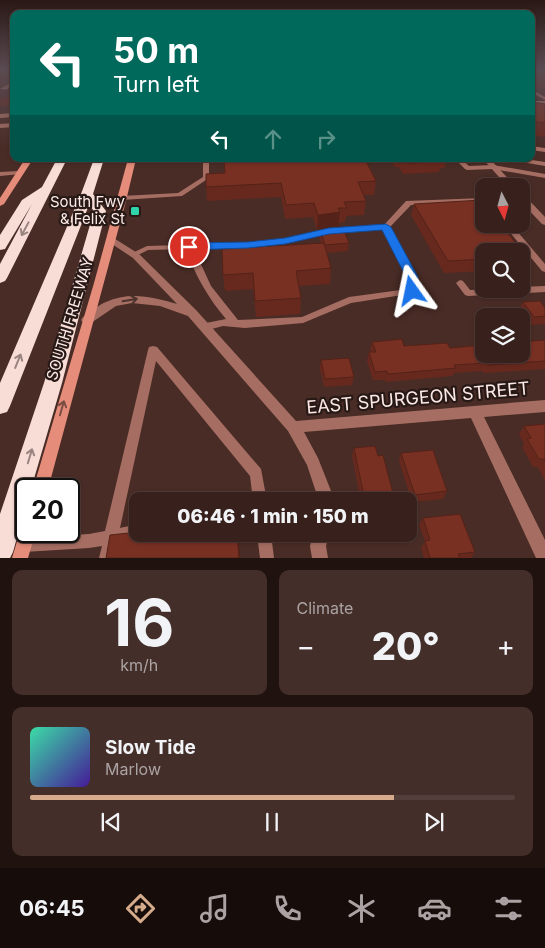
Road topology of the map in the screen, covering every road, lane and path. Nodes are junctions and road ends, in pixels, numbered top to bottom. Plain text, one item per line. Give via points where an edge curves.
1 (27, 162) edge
2 (60, 162) edge
3 (98, 162) edge
4 (131, 162) edge
5 (206, 162) edge
6 (461, 162) edge
7 (489, 162) edge
8 (493, 167) junction
9 (19, 173) junction
10 (0, 174) edge
11 (545, 176) edge
12 (503, 178) edge
13 (48, 186) junction
14 (87, 194) junction
15 (122, 198) junction
16 (475, 200) edge
17 (0, 204) edge
18 (530, 206) edge
19 (545, 222) edge
20 (386, 227) junction
21 (515, 233) edge
22 (112, 240) junction
23 (0, 246) edge
24 (189, 247) junction
25 (134, 254) junction
26 (545, 269) edge
27 (0, 278) edge
28 (460, 283) dead end
29 (545, 289) edge
30 (192, 313) junction
31 (87, 320) junction
32 (235, 323) junction
33 (204, 327) junction
34 (0, 406) edge
35 (545, 406) edge
36 (475, 413) junction
37 (293, 427) junction
38 (43, 478) edge
39 (259, 492) edge
40 (325, 492) edge
41 (129, 533) edge
42 (109, 537) junction
43 (265, 542) edge
44 (319, 542) edge
45 (24, 545) edge
46 (0, 552) edge
47 (106, 558) edge
48 (267, 558) edge
49 (320, 558) edge
50 (544, 558) edge

1 - 9 main road
2 - 13 highway
3 - 14 highway, SOUTH FREEWAY
4 - 15 main road, SOUTH FREEWAY
5 - 15 lane via 206,178 180,194
6 - 8 lane via 466,168
7 - 8 street
8 - 11 lane
8 - 12 street
9 - 10 lane
9 - 17 main road
13 - 23 highway via 26,204
13 -> 27 highway
34 -> 14 highway, SOUTH FREEWAY
46 -> 14 highway via 53,383 100,211
15 - 22 main road, SOUTH FREEWAY
16 - 20 lane via 409,203
18 - 19 street
20 - 24 lane via 329,231 248,245
20 - 32 lane via 412,277 412,291 349,300 302,320
21 - 26 lane
22 - 25 street
22 - 31 main road, SOUTH FREEWAY
24 - 25 lane via 147,248
24 - 32 lane via 199,274 215,301
25 - 30 street
28 - 29 lane via 468,293
31 -> 30 street via 112,303 137,298 159,301
30 - 33 street
38 -> 31 main road, SOUTH FREEWAY
32 - 33 lane via 223,322
33 - 37 street
35 - 36 street, EAST SPURGEON STREET
36 - 37 street, EAST SPURGEON STREET
36 - 50 street
37 - 40 street via 320,475
39 - 42 lane via 256,473 153,350
41 - 42 lane
42 - 45 lane via 89,542
42 - 47 lane
43 - 48 lane
44 - 49 street

